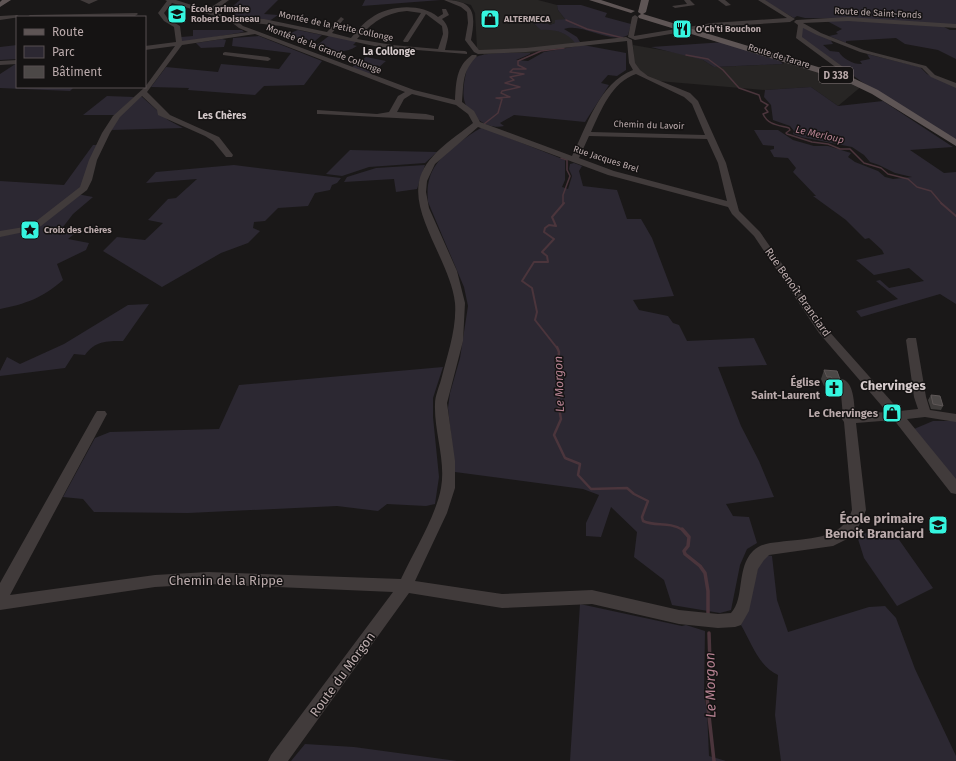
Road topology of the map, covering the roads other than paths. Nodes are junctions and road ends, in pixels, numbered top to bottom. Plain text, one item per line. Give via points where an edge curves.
1 (7, 0) edge
2 (84, 0) edge
3 (95, 0) edge
4 (171, 0) edge
5 (226, 0) edge
6 (447, 0) edge
7 (594, 0) edge
8 (687, 0) edge
9 (721, 0) edge
10 (761, 0) edge
11 (0, 5) edge
12 (728, 5) dead end
13 (675, 6) dead end
14 (444, 10) dead end
15 (209, 12) junction
16 (425, 12) junction
17 (636, 12) edge
18 (134, 15) edge
19 (87, 16) edge
20 (16, 17) edge
21 (0, 18) edge
22 (341, 19) dead end
23 (438, 19) junction
24 (230, 20) junction
25 (796, 21) junction
26 (956, 26) edge
27 (301, 28) junction
28 (691, 30) junction
29 (255, 32) junction
30 (329, 33) junction
31 (272, 38) junction
32 (353, 39) junction
33 (631, 39) junction
34 (406, 41) dead end
35 (179, 45) junction
36 (226, 45) junction
37 (146, 48) edge
38 (441, 51) junction
39 (471, 53) junction
40 (268, 59) dead end
41 (16, 62) edge
42 (223, 62) dead end
43 (0, 63) edge
44 (638, 72) junction
45 (849, 80) junction
46 (956, 86) edge
47 (411, 92) junction
48 (143, 93) junction
49 (458, 103) junction
50 (320, 112) dead end
51 (392, 114) junction
52 (431, 118) dead end
53 (478, 124) junction
54 (586, 134) junction
55 (710, 137) junction
56 (956, 143) edge
57 (229, 155) dead end
58 (574, 160) junction
59 (732, 205) junction
60 (0, 234) edge
61 (912, 340) dead end
62 (842, 383) edge
63 (925, 413) junction
64 (101, 414) dead end
65 (899, 416) junction
66 (956, 418) edge
67 (848, 419) junction
68 (956, 490) edge
69 (405, 586) junction
70 (0, 598) edge
71 (0, 603) edge
72 (277, 761) edge

1 - 11 main road
2 - 3 street
4 - 15 street
4 - 35 street via 161,13 166,20 177,26
5 - 15 street
6 - 39 street via 464,4 469,8 471,18 468,40
7 - 17 main road, Route de Tarare
8 - 13 street via 692,5
9 - 12 street
10 - 25 street
14 - 23 street via 446,15
15 - 24 street
16 - 23 street
16 - 32 street via 401,10 384,13 367,24
16 - 34 street
17 - 28 main road, Route de Tarare / D 338
17 - 33 street
18 - 19 street
20 - 21 street
22 - 30 street
23 - 38 street via 446,26
24 - 27 street, Montée de la Petite Collonge via 271,22
24 - 29 street, Montée de la Grande Collonge
25 - 26 street, Route de Saint-Fonds via 848,19
25 - 28 street, Route de Saint-Fonds via 712,25
25 - 45 street via 799,38 852,76
25 - 46 street via 819,34 862,51 924,67 932,76
27 - 30 street, Montée de la Petite Collonge
27 - 31 street
28 - 33 street, Route de Saint-Fonds
28 - 45 main road, Route de Tarare / D 338
29 - 31 street, Montée de la Grande Collonge
29 - 36 street
30 - 32 street, Montée de la Petite Collonge
31 - 47 street, Montée de la Grande Collonge
32 - 38 street, Montée de la Petite Collonge via 404,49
33 - 39 street, Route de Saint-Fonds
33 - 44 street via 632,63
35 - 36 street
35 - 37 street
35 - 48 street
36 - 40 street
36 - 42 street
38 - 39 street, Montée de la Petite Collonge
39 - 49 street via 463,66
41 - 43 street
44 - 54 street via 630,73 607,94
44 - 55 street via 692,99
45 - 56 main road, Route de Tarare / D 338 via 875,92
47 - 49 street, Montée de la Grande Collonge
47 - 51 street via 401,98
48 - 57 street via 167,117 208,134 216,139
48 - 60 street via 117,116 106,133 93,160 84,188 38,224
49 - 53 street via 471,113
50 - 51 street via 377,116
51 - 52 street
53 - 58 street, Rue Jacques Brel
53 - 69 street, Route du Morgon via 431,163 423,180 424,208 452,271 458,289 460,314 457,341 441,403 448,461 448,488 440,513
54 - 55 street, Chemin du Lavoir
54 - 58 street
55 - 59 street via 722,164
58 - 59 street, Rue Jacques Brel via 611,173
59 - 65 street, Rue Benoît Branciard via 738,216 760,238 823,331
61 - 63 street via 920,397
62 - 67 street via 847,394
63 - 65 street
63 - 66 street
64 - 70 street
65 - 67 street
65 - 68 street, Rue Benoît Branciard
67 - 69 street, Chemin de la Rippe via 859,510 857,518 842,536 833,540 759,553 745,588 742,611 735,620 678,617 592,597 502,601
69 - 71 street, Chemin de la Rippe via 208,578 155,581
69 - 72 street, Route du Morgon

